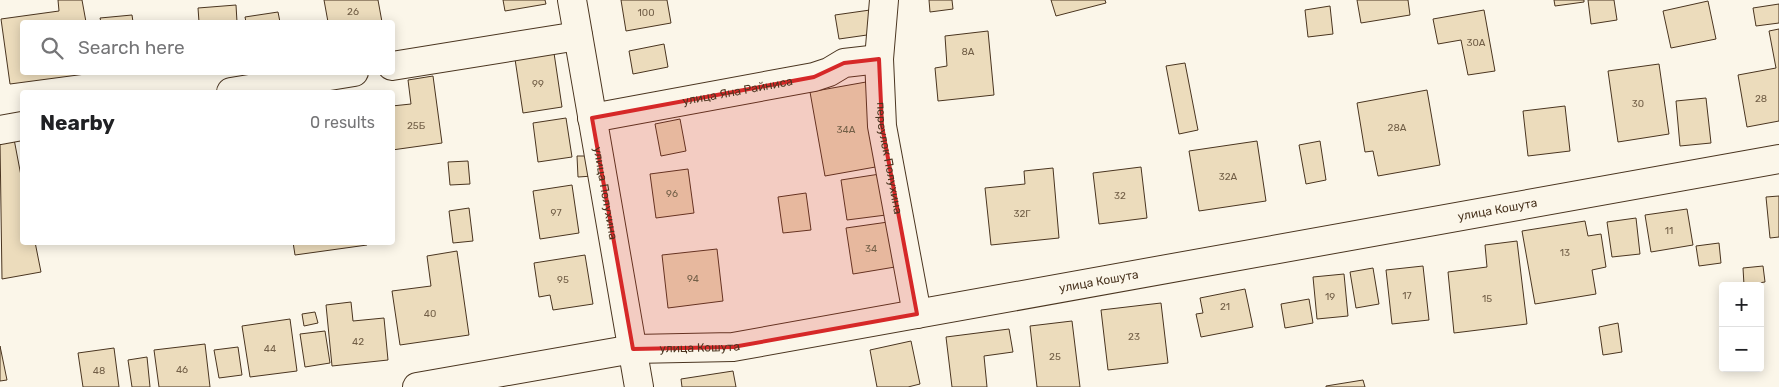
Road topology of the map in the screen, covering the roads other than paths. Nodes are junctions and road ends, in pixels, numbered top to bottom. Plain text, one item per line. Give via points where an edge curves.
1 (572, 0) edge
2 (884, 0) edge
3 (578, 36) junction
4 (878, 59) junction
5 (395, 66) edge
6 (336, 75) edge
7 (243, 90) edge
8 (592, 118) junction
9 (20, 126) edge
10 (0, 130) edge
11 (1779, 159) edge
12 (917, 314) junction
13 (633, 349) junction
14 (417, 387) edge
15 (639, 387) edge

1 - 3 street, улица Полухина
2 - 4 street, переулок Полухина
3 - 5 street
3 - 8 street, улица Полухина
4 - 8 street, улица Яна Райниса via 844,63 814,77
4 - 12 street, переулок Полухина via 882,126
6 - 7 street
8 - 13 street, улица Полухина
9 - 10 street
11 - 12 street, улица Кошута
12 - 13 street, улица Кошута via 733,347
13 - 14 street, улица Кошута
13 - 15 street, улица Полухина

